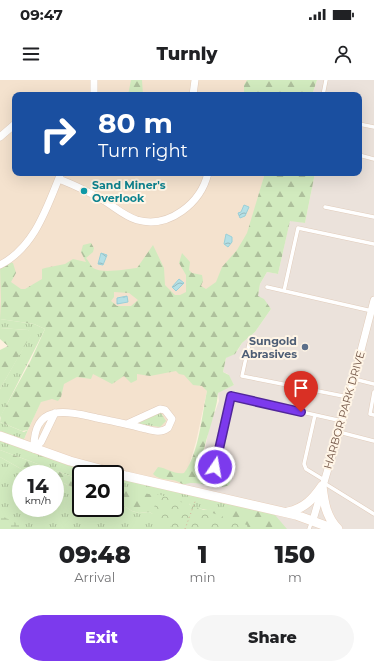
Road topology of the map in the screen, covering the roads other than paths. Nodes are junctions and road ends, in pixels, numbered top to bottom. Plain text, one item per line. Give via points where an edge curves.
1 (94, 80) edge
2 (195, 80) edge
3 (326, 80) edge
4 (94, 92) edge
5 (193, 92) edge
6 (324, 92) edge
7 (362, 125) edge
8 (12, 127) edge
9 (374, 127) edge
10 (0, 137) edge
11 (362, 156) edge
12 (374, 159) edge
13 (60, 176) edge
14 (207, 176) edge
15 (325, 207) dead end
16 (374, 217) edge
17 (374, 244) edge
18 (0, 265) edge
19 (267, 287) dead end
20 (284, 291) junction
21 (374, 300) edge
22 (372, 313) edge
23 (249, 344) dead end
24 (354, 379) junction
25 (374, 384) edge
26 (374, 392) edge
27 (349, 397) junction
28 (315, 415) junction
29 (374, 415) edge
30 (342, 421) junction
31 (127, 424) junction
32 (339, 432) junction
33 (0, 436) edge
34 (374, 441) edge
35 (34, 449) junction
36 (215, 467) dead end
37 (323, 483) junction
38 (287, 513) junction
39 (374, 514) edge
40 (313, 520) junction
41 (309, 529) edge
42 (334, 529) edge
43 (338, 529) edge

1 - 4 street
2 - 5 street
3 - 6 lane
7 - 9 lane
8 - 10 street
11 - 12 lane
13 - 14 street via 128,217 152,221 174,216 190,206
13 - 18 street via 32,236 13,257
15 - 16 lane
17 - 20 lane via 298,228
19 - 20 lane
20 - 22 lane
21 - 22 street, HARBOR PARK DRIVE
22 - 24 street, HARBOR PARK DRIVE
23 - 27 lane via 242,376
24 - 25 lane
24 - 27 street, HARBOR PARK DRIVE
26 - 29 lane via 370,414
27 - 30 street, HARBOR PARK DRIVE
28 - 30 lane
28 - 36 lane via 231,396
28 - 37 lane via 304,464 306,469
30 - 32 street, HARBOR PARK DRIVE
31 - 31 street via 161,432 168,428 172,419 165,410 160,409
31 - 35 street via 72,412 55,412 42,442
32 - 34 lane
32 - 37 street, HARBOR PARK DRIVE
33 - 35 main road
35 - 38 main road via 70,462
37 - 38 main road via 310,502
37 - 39 lane
37 - 40 street, HARBOR PARK DRIVE
37 - 43 main road via 326,509
38 - 40 main road
40 - 41 lane
40 - 42 main road

